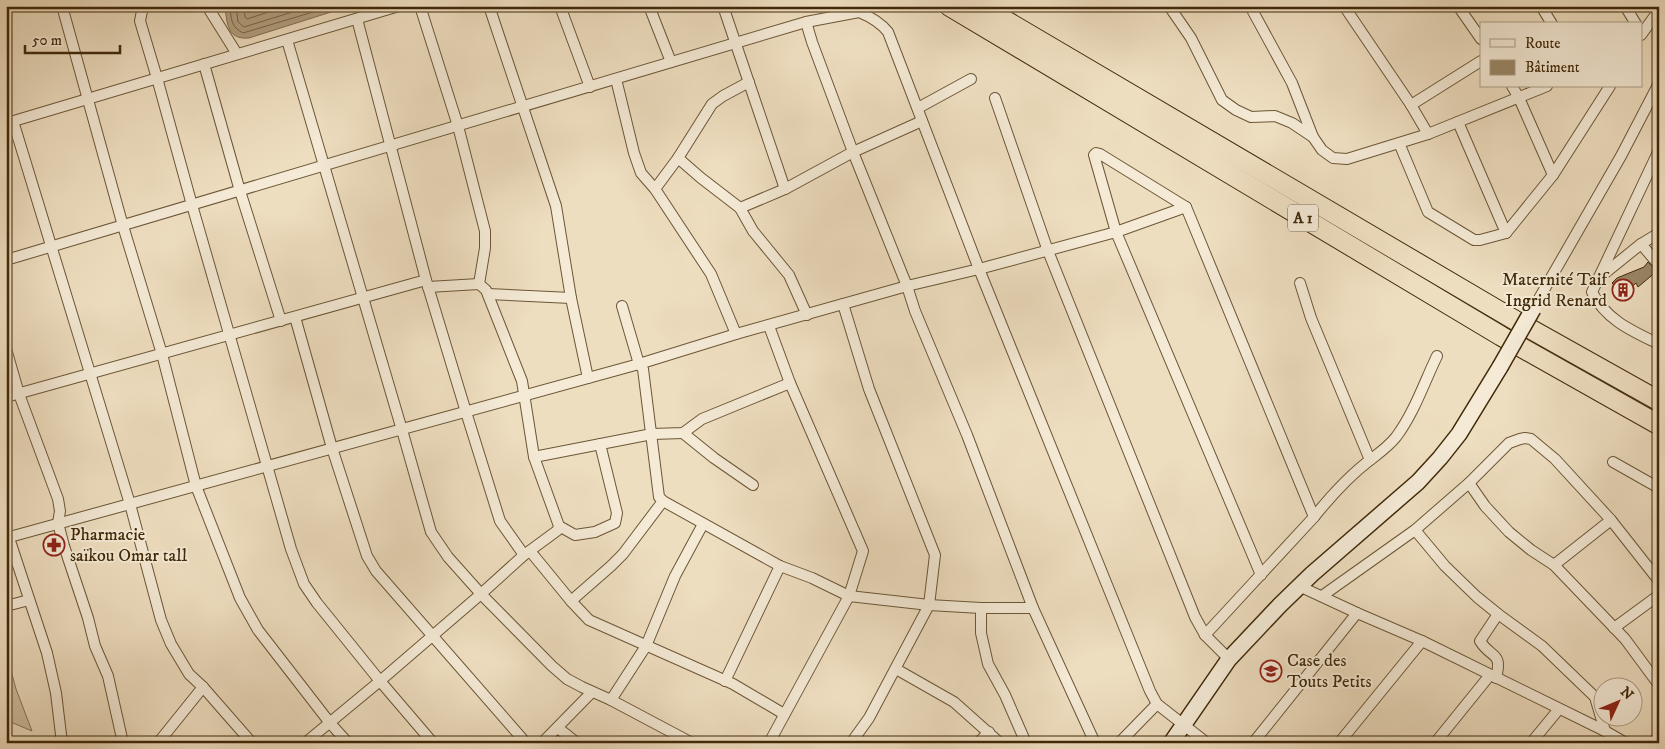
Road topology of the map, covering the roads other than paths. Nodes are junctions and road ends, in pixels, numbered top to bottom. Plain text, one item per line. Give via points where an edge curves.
1 (62, 6) edge
2 (143, 6) edge
3 (208, 6) edge
4 (399, 6) edge
5 (420, 6) edge
6 (489, 6) edge
7 (560, 6) edge
8 (649, 6) edge
9 (723, 6) edge
10 (849, 6) edge
11 (950, 6) edge
12 (981, 6) edge
13 (1169, 6) edge
14 (1250, 6) edge
15 (1344, 6) edge
16 (1458, 6) edge
17 (1542, 6) edge
18 (1625, 6) edge
19 (1659, 10) edge
20 (859, 12) junction
21 (357, 19) junction
22 (806, 22) junction
23 (1551, 22) edge
24 (1635, 22) edge
25 (1642, 34) edge
26 (1480, 38) edge
27 (287, 40) junction
28 (736, 43) junction
29 (237, 54) junction
30 (671, 62) junction
31 (1480, 62) edge
32 (204, 64) junction
33 (157, 78) junction
34 (616, 79) junction
35 (971, 79) dead end
36 (749, 82) junction
37 (1659, 83) edge
38 (590, 86) junction
39 (1513, 88) edge
40 (1542, 88) edge
41 (1609, 88) edge
42 (995, 98) dead end
43 (1519, 98) junction
44 (87, 99) junction
45 (1411, 105) junction
46 (524, 106) junction
47 (918, 108) junction
48 (922, 121) junction
49 (10, 122) edge
50 (1458, 122) junction
51 (458, 126) junction
52 (1428, 134) junction
53 (1313, 137) junction
54 (1399, 143) junction
55 (391, 146) junction
56 (1659, 150) edge
57 (853, 152) junction
58 (678, 158) junction
59 (325, 166) junction
60 (1553, 175) junction
61 (655, 189) junction
62 (785, 189) junction
63 (240, 191) junction
64 (192, 205) junction
65 (1186, 207) junction
66 (740, 208) junction
67 (123, 226) junction
68 (1116, 232) junction
69 (1506, 233) junction
70 (1659, 233) edge
71 (1641, 244) junction
72 (52, 247) junction
73 (1048, 251) junction
74 (6, 260) edge
75 (1659, 265) edge
76 (979, 269) junction
77 (1597, 279) junction
78 (1300, 283) dead end
79 (427, 284) junction
80 (479, 284) junction
81 (907, 286) junction
82 (488, 294) junction
83 (362, 298) junction
84 (571, 298) junction
85 (843, 304) junction
86 (622, 306) dead end
87 (1533, 309) joint
88 (807, 314) junction
89 (296, 317) junction
90 (281, 321) junction
91 (769, 326) junction
92 (736, 334) junction
93 (230, 335) junction
94 (1659, 344) edge
95 (6, 349) edge
96 (162, 354) junction
97 (1437, 356) dead end
98 (639, 364) junction
99 (90, 374) junction
100 (588, 378) junction
101 (790, 383) junction
102 (19, 394) junction
103 (525, 395) junction
104 (6, 397) edge
105 (1659, 401) edge
106 (466, 412) junction
107 (1659, 425) edge
108 (402, 430) junction
109 (683, 433) junction
110 (652, 434) junction
111 (600, 444) junction
112 (332, 448) junction
113 (534, 457) junction
114 (1370, 460) junction
115 (1613, 462) dead end
116 (267, 466) junction
117 (1469, 483) junction
118 (753, 485) dead end
119 (196, 486) junction
120 (1659, 488) edge
121 (662, 502) junction
122 (130, 504) junction
123 (1314, 517) junction
124 (1611, 520) junction
125 (58, 523) junction
126 (703, 524) junction
127 (559, 526) junction
128 (1414, 530) junction
129 (8, 538) edge
130 (527, 553) junction
131 (1554, 565) junction
132 (780, 566) junction
133 (1261, 575) junction
134 (1659, 582) edge
135 (1299, 586) junction
136 (482, 594) junction
137 (1659, 595) edge
138 (849, 596) junction
139 (1322, 596) junction
140 (29, 600) junction
141 (571, 601) junction
142 (929, 605) junction
143 (6, 606) edge
144 (981, 608) junction
145 (1033, 608) junction
146 (1357, 613) junction
147 (1498, 614) junction
148 (1614, 628) junction
149 (434, 635) junction
150 (1205, 635) junction
151 (1422, 641) junction
152 (646, 646) junction
153 (1229, 659) junction
154 (896, 669) junction
155 (1493, 676) junction
156 (380, 681) junction
157 (725, 681) junction
158 (1659, 686) edge
159 (203, 688) junction
160 (592, 692) junction
161 (611, 700) junction
162 (1157, 704) junction
163 (1559, 709) junction
164 (784, 714) junction
165 (330, 723) junction
166 (1183, 723) junction
167 (558, 728) junction
168 (1605, 731) junction
169 (989, 732) junction
170 (1659, 737) edge
171 (62, 743) edge
172 (123, 743) edge
173 (158, 743) edge
174 (252, 743) edge
175 (305, 743) edge
176 (348, 743) edge
177 (434, 743) edge
178 (526, 743) edge
179 (542, 743) edge
180 (577, 743) edge
181 (692, 743) edge
182 (769, 743) edge
183 (851, 743) edge
184 (978, 743) edge
185 (1000, 743) edge
186 (1026, 743) edge
187 (1095, 743) edge
188 (1119, 743) edge
189 (1171, 743) edge
190 (1207, 743) edge
191 (1253, 743) edge
192 (1339, 743) edge
193 (1434, 743) edge
194 (1531, 743) edge
195 (1626, 743) edge
196 (1653, 743) edge

1 - 44 street
2 - 33 street via 140,21
3 - 29 street
4 - 21 street
5 - 51 street
6 - 46 street
7 - 38 street
8 - 30 street
9 - 28 street
10 - 20 street
11 - 107 highway, A 1 via 1492,331
12 - 105 highway, A 1 via 1518,322
13 - 53 street via 1191,38 1222,100 1251,116 1275,116
14 - 53 street via 1292,83
15 - 45 street
16 - 26 street
17 - 23 street
18 - 24 street
19 - 25 street
20 - 22 street
20 - 47 street via 888,32
21 - 27 street
21 - 55 street
22 - 28 street
22 - 57 street
27 - 29 street
27 - 59 street
28 - 30 street
28 - 36 street
29 - 32 street
30 - 34 street
31 - 45 street
32 - 33 street
32 - 63 street
33 - 44 street
33 - 64 street
34 - 38 street
34 - 61 street via 636,160
35 - 47 street
36 - 58 street via 712,104
36 - 62 street
37 - 87 street
38 - 46 street
39 - 43 street
40 - 43 street
41 - 60 street
42 - 73 street
43 - 50 street
43 - 60 street
44 - 49 street
44 - 67 street
45 - 52 street
46 - 51 street
46 - 84 street via 556,206
47 - 48 street
48 - 57 street
48 - 76 street
49 - 72 street
50 - 52 street
50 - 69 street
51 - 55 street
51 - 80 street via 485,231
52 - 54 street
53 - 54 street via 1333,158 1347,159
54 - 69 street via 1428,212 1474,240
55 - 59 street
55 - 79 street
56 - 77 street
57 - 62 street
57 - 81 street
58 - 61 street
58 - 66 street
59 - 63 street
59 - 83 street
60 - 69 street
61 - 92 street via 711,274
62 - 66 street
63 - 64 street
63 - 90 street
64 - 67 street
64 - 93 street
65 - 68 street
65 - 68 street via 1096,153
65 - 123 street
66 - 88 street via 753,231 789,275
67 - 72 street
67 - 96 street
68 - 73 street
68 - 133 street
70 - 71 street
71 - 75 street
71 - 77 street
72 - 74 street
72 - 99 street
73 - 76 street
73 - 150 street
76 - 81 street
76 - 162 street
77 - 94 street via 1592,292 1609,316
78 - 114 street via 1311,318
79 - 80 street
79 - 83 street
79 - 106 street
80 - 82 street
81 - 85 street
81 - 145 street
82 - 84 street
82 - 103 street
83 - 89 street
83 - 108 street
84 - 100 street
85 - 88 street
85 - 142 street via 869,389 934,555
86 - 98 street
87 - 135 street, bridge via 1459,434 1435,464
88 - 91 street
89 - 90 street
89 - 112 street
90 - 93 street
91 - 92 street
91 - 101 street
92 - 98 street
93 - 96 street
93 - 116 street
95 - 102 street
96 - 99 street
96 - 119 street
97 - 114 street via 1411,413 1395,438
98 - 100 street
98 - 110 street via 643,368
99 - 102 street
99 - 122 street
100 - 103 street
101 - 109 street via 702,419
101 - 138 street via 863,551
102 - 104 street
102 - 125 street via 58,499
103 - 106 street
103 - 113 street
106 - 108 street
106 - 130 street via 500,521
108 - 112 street
108 - 136 street via 431,532 448,557
109 - 110 street
109 - 118 street
110 - 111 street
110 - 121 street via 658,497
111 - 113 street
111 - 127 street via 617,513 615,524 575,535
112 - 116 street
112 - 149 street via 367,556 376,571
113 - 127 street
114 - 123 street via 1330,497
115 - 120 street
116 - 119 street
116 - 156 street via 304,584
117 - 124 street via 1509,443 1531,439 1555,459
117 - 128 street
117 - 131 street via 1509,532
119 - 122 street
119 - 165 street via 244,606 258,630
121 - 126 street
121 - 141 street via 617,560
122 - 125 street
122 - 159 street via 161,620 189,674
123 - 133 street
124 - 131 street
124 - 134 street
125 - 129 street
125 - 172 street via 95,646 108,676
126 - 132 street
126 - 152 street via 675,576
127 - 130 street
128 - 139 street
128 - 147 street via 1445,566
129 - 140 street
130 - 136 street
130 - 141 street
131 - 148 street
132 - 138 street
132 - 157 street
133 - 150 street
135 - 139 street
135 - 153 street
136 - 149 street
136 - 160 street via 552,666 567,679
137 - 148 street
138 - 142 street
138 - 164 street
139 - 146 street
140 - 143 street
140 - 171 street via 47,653
141 - 152 street via 589,620
142 - 144 street
142 - 154 street
144 - 145 street
144 - 186 street via 981,633 988,664
145 - 187 street
146 - 151 street
146 - 191 street
147 - 155 street via 1480,641 1498,658 1500,664
147 - 168 street via 1542,646 1595,697
148 - 158 street
149 - 156 street
149 - 178 street
150 - 153 street
151 - 155 street
151 - 192 street
152 - 157 street
152 - 161 street
153 - 166 street
154 - 169 street via 954,702
154 - 183 street
155 - 163 street
155 - 193 street
156 - 165 street
156 - 177 street
157 - 164 street
159 - 173 street
159 - 174 street
160 - 161 street
160 - 167 street
161 - 181 street
162 - 166 street
162 - 188 street
163 - 168 street
163 - 194 street
164 - 182 street
165 - 175 street
165 - 176 street
166 - 189 street
166 - 190 street
167 - 179 street
167 - 180 street
168 - 195 street
169 - 184 street
169 - 185 street
170 - 196 street

